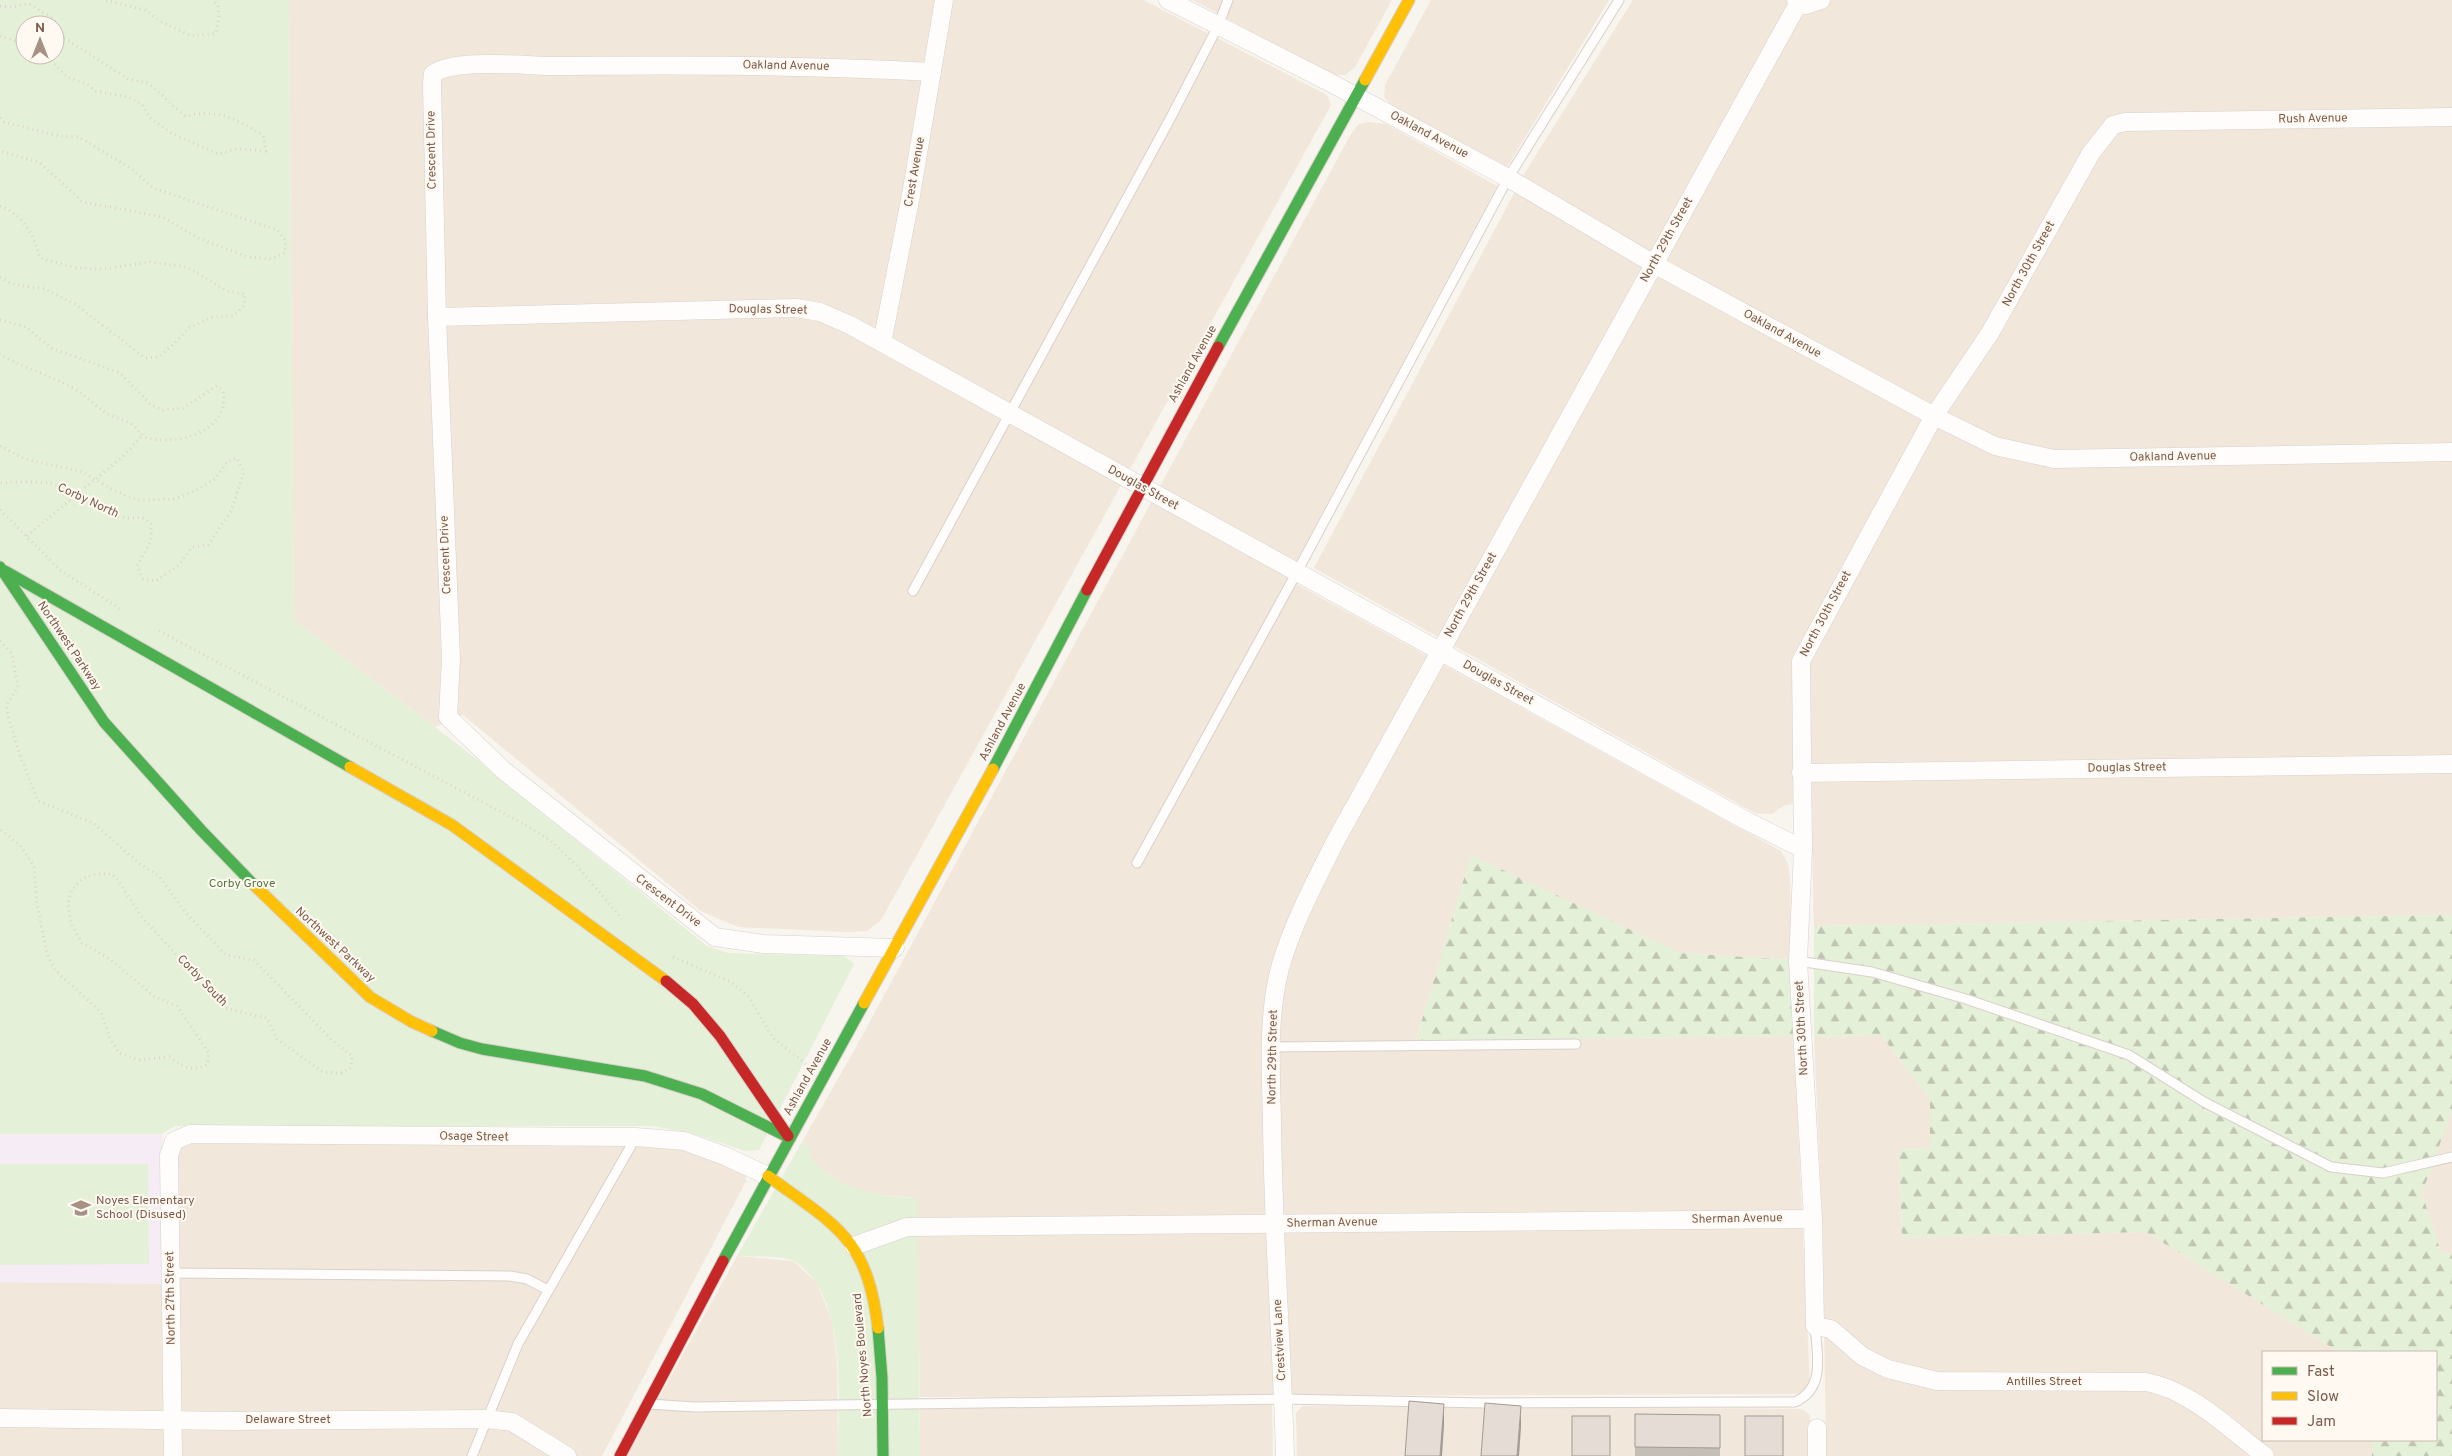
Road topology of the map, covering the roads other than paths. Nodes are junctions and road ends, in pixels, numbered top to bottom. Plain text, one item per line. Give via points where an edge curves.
1 (944, 0) edge
2 (1168, 0) edge
3 (1228, 0) edge
4 (1409, 0) edge
5 (1619, 0) edge
6 (1821, 0) edge
7 (1797, 1) edge
8 (1218, 26) junction
9 (640, 66) joint
10 (932, 72) junction
11 (1357, 97) junction
12 (2452, 117) edge
13 (2174, 122) joint
14 (1508, 178) junction
15 (1654, 264) junction
16 (437, 317) junction
17 (882, 343) junction
18 (1011, 414) junction
19 (1934, 416) junction
20 (2452, 452) edge
21 (1141, 487) junction
22 (1, 568) edge
23 (1297, 572) junction
24 (913, 592) dead end
25 (1440, 651) junction
26 (2452, 764) edge
27 (1802, 773) junction
28 (1803, 849) junction
29 (1137, 862) dead end
30 (895, 948) junction
31 (1798, 961) junction
32 (1576, 1044) dead end
33 (1271, 1047) junction
34 (636, 1137) junction
35 (790, 1138) junction
36 (174, 1141) joint
37 (2452, 1157) edge
38 (768, 1176) junction
39 (1813, 1219) junction
40 (1273, 1224) junction
41 (854, 1246) junction
42 (171, 1274) junction
43 (548, 1290) junction
44 (1815, 1326) junction
45 (1283, 1399) junction
46 (883, 1403) junction
47 (646, 1404) junction
48 (0, 1418) edge
49 (486, 1419) junction
50 (172, 1420) junction
51 (1817, 1428) dead end
52 (173, 1456) edge
53 (472, 1456) edge
54 (567, 1456) edge
55 (620, 1456) edge
56 (883, 1456) edge
57 (1285, 1456) edge
58 (1818, 1456) edge
59 (2265, 1456) edge

1 - 10 street, Crest Avenue
2 - 8 street, Oakland Avenue
3 - 8 lane
4 - 11 street, Ashland Avenue
5 - 14 lane
6 - 7 street, North 29th Street via 1806,5
7 - 15 street, North 29th Street
8 - 11 street, Oakland Avenue
8 - 18 lane
9 - 10 street, Oakland Avenue via 828,66
9 - 16 street, Crescent Drive via 454,65 433,74 431,138
10 - 17 street, Crest Avenue
11 - 14 street, Oakland Avenue
11 - 21 street, Ashland Avenue
12 - 13 street, Rush Avenue
13 - 19 street, North 30th Street via 2113,125 2091,153 1990,333
14 - 15 street, Oakland Avenue
14 - 23 lane
15 - 19 street, Oakland Avenue
15 - 25 street, North 29th Street
16 - 17 street, Douglas Street via 796,308 820,312
16 - 30 street, Crescent Drive via 451,658 448,718 504,770 715,937 764,944
17 - 18 street, Douglas Street
18 - 21 street, Douglas Street
18 - 24 lane
19 - 20 street, Oakland Avenue via 1995,446 2054,459
19 - 27 street, North 30th Street via 1801,661
21 - 23 street, Douglas Street
21 - 30 street, Ashland Avenue
22 - 35 street via 452,825 509,865 693,1004 720,1036
22 - 35 street, Northwest Parkway via 104,722 283,915 370,997 412,1022 460,1043 645,1076 702,1094
23 - 25 street, Douglas Street
23 - 29 lane
25 - 28 street, Douglas Street
25 - 33 street, North 29th Street via 1334,842 1294,926 1278,978 1272,1012
26 - 27 street, Douglas Street
27 - 28 street, North 30th Street
28 - 31 street, North 30th Street
30 - 35 street, Ashland Avenue
31 - 37 lane via 1881,975 1966,999 2128,1055 2204,1102 2331,1167 2383,1173
31 - 39 street, North 30th Street
32 - 33 lane
33 - 40 street, North 29th Street
34 - 36 street, Osage Street via 190,1134
34 - 38 street, Osage Street via 684,1141
34 - 43 lane
35 - 38 street, Ashland Avenue
36 - 42 street, North 27th Street via 170,1155
38 - 41 street, North Noyes Boulevard via 822,1216
38 - 47 street, Ashland Avenue
39 - 40 street, Sherman Avenue
39 - 44 street, North 30th Street
40 - 41 street, Sherman Avenue via 907,1227
40 - 45 street, Crestview Lane
41 - 46 street, North Noyes Boulevard via 868,1274 874,1300
42 - 43 lane via 510,1276 527,1279
42 - 50 street, North 27th Street
43 - 49 lane via 518,1344
44 - 45 lane via 1818,1365 1814,1387 1806,1397 1795,1402 1485,1403
44 - 59 street, Antilles Street via 1831,1329 1862,1356 1888,1369 1937,1381 2146,1382 2163,1385 2215,1418
45 - 46 lane
45 - 57 street, Crestview Lane
46 - 47 lane via 695,1407
46 - 56 street, North Noyes Boulevard
47 - 55 street, Ashland Avenue
48 - 50 street, Delaware Street
49 - 50 street, Delaware Street
49 - 53 lane
49 - 54 street, Delaware Street via 512,1422
50 - 52 street, North 27th Street
51 - 58 street

